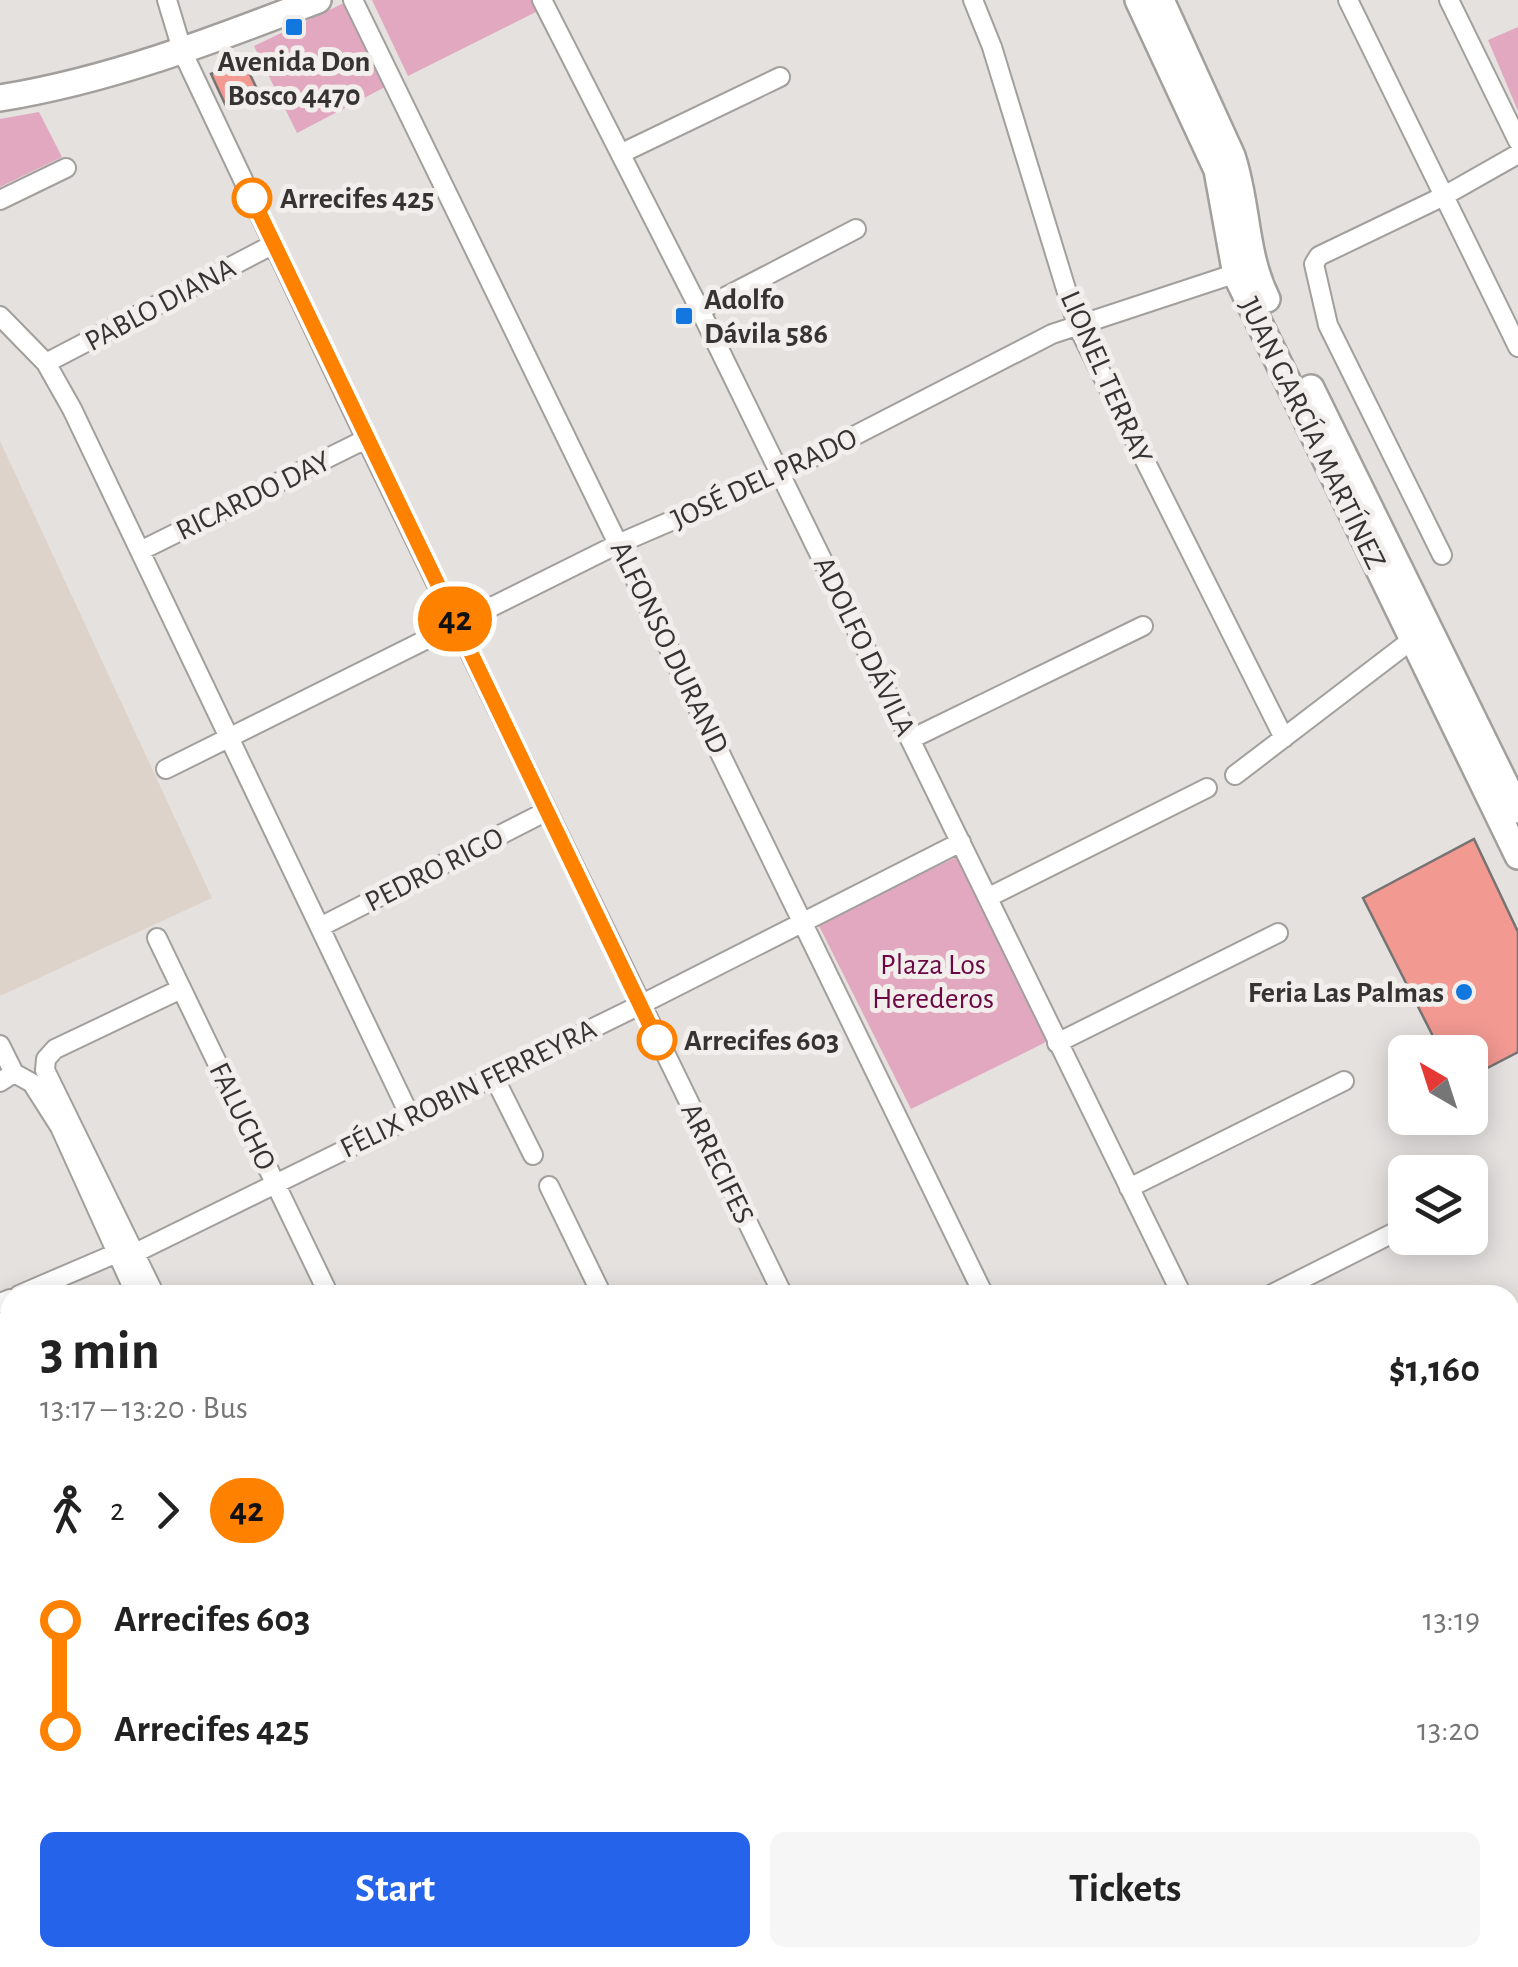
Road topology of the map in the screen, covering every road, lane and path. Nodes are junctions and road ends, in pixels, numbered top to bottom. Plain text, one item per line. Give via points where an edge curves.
1 (166, 0) edge
2 (318, 0) edge
3 (354, 0) edge
4 (542, 0) edge
5 (973, 0) edge
6 (1138, 0) edge
7 (1161, 0) edge
8 (1348, 0) edge
9 (1450, 0) edge
10 (183, 52) junction
11 (780, 76) dead end
12 (0, 98) edge
13 (1517, 136) edge
14 (622, 153) junction
15 (1518, 154) edge
16 (66, 168) dead end
17 (1444, 196) junction
18 (0, 200) edge
19 (856, 229) dead end
20 (274, 244) junction
21 (1244, 270) junction
22 (700, 310) junction
23 (0, 316) edge
24 (1077, 325) junction
25 (1518, 347) edge
26 (46, 363) junction
27 (366, 439) junction
28 (780, 474) junction
29 (620, 544) junction
30 (140, 551) junction
31 (1442, 556) dead end
32 (457, 624) junction
33 (1142, 626) dead end
34 (1413, 639) junction
35 (230, 738) junction
36 (911, 738) junction
37 (1284, 738) junction
38 (166, 769) dead end
39 (1235, 775) dead end
40 (1207, 788) dead end
41 (1518, 810) edge
42 (547, 811) junction
43 (961, 842) junction
44 (1518, 856) edge
45 (989, 897) junction
46 (802, 923) junction
47 (320, 926) junction
48 (1278, 933) dead end
49 (156, 938) dead end
50 (180, 989) junction
51 (640, 1005) junction
52 (1057, 1043) junction
53 (0, 1045) edge
54 (494, 1075) junction
55 (7, 1078) edge
56 (1344, 1081) dead end
57 (410, 1116) junction
58 (533, 1154) dead end
59 (275, 1182) junction
60 (549, 1186) dead end
61 (1129, 1188) junction
62 (1388, 1236) edge
63 (126, 1253) junction
64 (44, 1285) edge
65 (134, 1285) edge
66 (148, 1285) edge
67 (325, 1285) edge
68 (597, 1285) edge
69 (778, 1285) edge
70 (979, 1285) edge
71 (1177, 1285) edge
72 (1290, 1285) edge
73 (270, 1967) edge
74 (285, 1967) edge

1 - 10 street, ARRECIFES
2 - 10 main road
3 - 29 street, ALFONSO DURAND
4 - 14 street, ADOLFO DÁVILA
5 - 24 street, LIONEL TERRAY
6 - 21 main road, JUAN GARCÍA MARTÍNEZ via 1216,170
7 - 21 main road, JUAN GARCÍA MARTÍNEZ via 1238,174
8 - 17 street
9 - 13 street
10 - 12 main road
10 - 20 street, ARRECIFES
11 - 14 street
14 - 22 street, ADOLFO DÁVILA
15 - 17 street
16 - 18 street
17 - 25 street
17 - 31 street via 1318,256 1314,264 1328,324
19 - 22 street
20 - 26 street, PABLO DIANA
20 - 27 street, ARRECIFES
21 - 24 street, JOSÉ DEL PRADO
21 - 34 main road, JUAN GARCÍA MARTÍNEZ
21 - 41 main road, JUAN GARCÍA MARTÍNEZ
22 - 28 street, ADOLFO DÁVILA
23 - 26 street
24 - 28 street, JOSÉ DEL PRADO
24 - 37 street, LIONEL TERRAY
26 - 30 street
27 - 30 street, RICARDO DAY
27 - 32 street, ARRECIFES
28 - 29 street, JOSÉ DEL PRADO
28 - 36 street, ADOLFO DÁVILA
29 - 32 street, JOSÉ DEL PRADO
29 - 46 street, ALFONSO DURAND
30 - 35 street
32 - 35 street, JOSÉ DEL PRADO
32 - 42 street, ARRECIFES
33 - 36 street
34 - 37 street
34 - 44 main road, JUAN GARCÍA MARTÍNEZ
35 - 38 street, JOSÉ DEL PRADO
35 - 47 street
36 - 43 street, ADOLFO DÁVILA
37 - 39 street
40 - 45 street
42 - 47 street, PEDRO RIGO
42 - 51 street, ARRECIFES
43 - 45 street, ADOLFO DÁVILA
43 - 46 street, FÉLIX ROBIN FERREYRA
45 - 52 street, ADOLFO DÁVILA
46 - 51 street, FÉLIX ROBIN FERREYRA
46 - 70 street, ALFONSO DURAND
47 - 57 street
48 - 52 street
49 - 50 street, FALUCHO
50 - 59 street, FALUCHO
50 - 63 street via 46,1059 45,1070
51 - 54 street, FÉLIX ROBIN FERREYRA
51 - 69 street, ARRECIFES
52 - 61 street, ADOLFO DÁVILA
53 - 55 street
54 - 57 street, FÉLIX ROBIN FERREYRA
54 - 58 street
55 - 63 street via 32,1082
56 - 61 street
57 - 59 street, FÉLIX ROBIN FERREYRA
59 - 63 street, FÉLIX ROBIN FERREYRA
59 - 67 street, FALUCHO
60 - 68 street
61 - 71 street, ADOLFO DÁVILA
62 - 72 street
63 - 64 street, FÉLIX ROBIN FERREYRA
63 - 65 street
63 - 66 street
73 - 74 street

